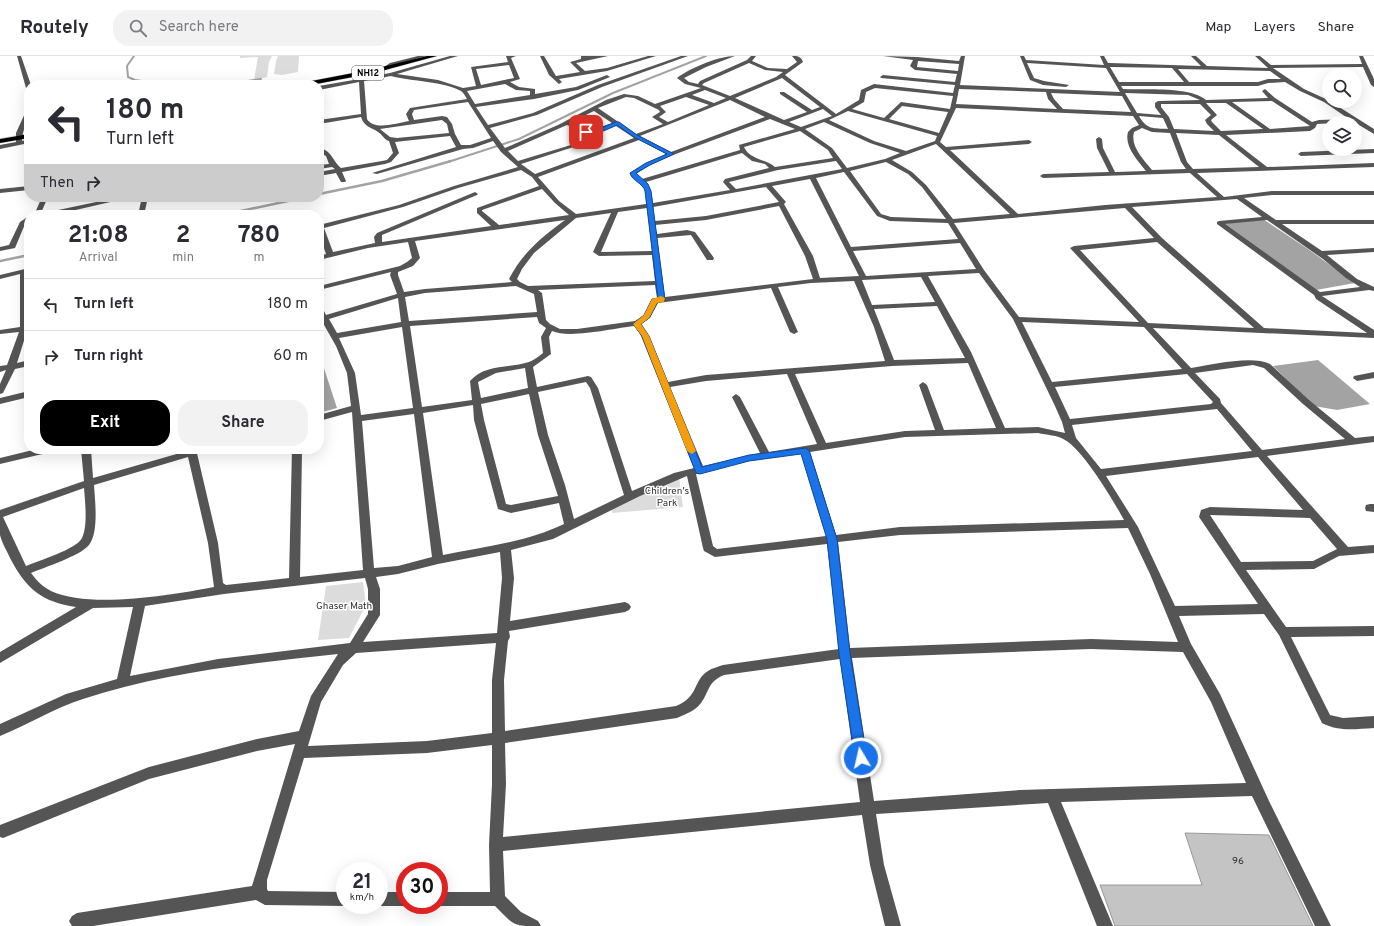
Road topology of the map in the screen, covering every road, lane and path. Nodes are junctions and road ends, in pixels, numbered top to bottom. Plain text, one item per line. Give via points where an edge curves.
1 (19, 56) edge
2 (424, 56) edge
3 (434, 56) edge
4 (446, 56) edge
5 (456, 56) edge
6 (510, 56) edge
7 (542, 56) edge
8 (606, 56) edge
9 (654, 56) edge
10 (686, 56) edge
11 (733, 56) edge
12 (754, 56) edge
13 (805, 56) edge
14 (885, 56) edge
15 (1102, 56) edge
16 (1192, 56) edge
17 (1256, 56) edge
18 (1361, 56) edge
19 (583, 58) edge
20 (644, 58) edge
21 (796, 58) edge
22 (917, 58) junction
23 (1023, 58) edge
24 (962, 59) edge
25 (749, 61) junction
26 (511, 63) junction
27 (1107, 65) junction
28 (1365, 65) junction
29 (1173, 66) junction
30 (1205, 67) junction
31 (1270, 68) junction
32 (384, 69) junction
33 (649, 69) junction
34 (788, 71) junction
35 (584, 73) junction
36 (959, 73) junction
37 (391, 74) junction
38 (783, 76) junction
39 (626, 77) junction
40 (883, 77) dead end
41 (554, 78) junction
42 (361, 79) junction
43 (27, 80) edge
44 (1286, 80) junction
45 (324, 81) edge
46 (506, 82) junction
47 (1188, 84) junction
48 (1374, 85) edge
49 (324, 86) edge
50 (958, 86) junction
51 (479, 87) junction
52 (701, 87) junction
53 (578, 88) junction
54 (1121, 89) junction
55 (463, 90) junction
56 (1048, 91) junction
57 (1265, 91) dead end
58 (782, 94) dead end
59 (686, 95) junction
60 (956, 96) junction
61 (534, 97) junction
62 (731, 98) junction
63 (1274, 99) junction
64 (470, 100) junction
65 (1203, 102) junction
66 (1228, 102) junction
67 (714, 105) junction
68 (473, 106) junction
69 (655, 106) junction
70 (824, 107) junction
71 (594, 108) junction
72 (847, 109) junction
73 (1060, 109) junction
74 (952, 111) junction
75 (811, 112) junction
76 (1135, 114) junction
77 (363, 115) junction
78 (836, 116) junction
79 (1349, 116) edge
80 (770, 117) junction
81 (1166, 117) junction
82 (824, 120) junction
83 (885, 120) junction
84 (324, 121) edge
85 (412, 122) junction
86 (566, 122) junction
87 (785, 122) junction
88 (1322, 122) edge
89 (618, 123) junction
90 (668, 124) junction
91 (1362, 124) edge
92 (1312, 125) junction
93 (24, 126) edge
94 (1142, 126) junction
95 (486, 127) junction
96 (374, 128) junction
97 (801, 129) junction
98 (1269, 131) junction
99 (1173, 132) junction
100 (1374, 132) edge
101 (1220, 133) junction
102 (452, 134) junction
103 (24, 135) edge
104 (941, 135) junction
105 (0, 137) edge
106 (24, 137) edge
107 (638, 137) junction
108 (20, 138) junction
109 (24, 139) edge
110 (1099, 139) dead end
111 (392, 140) junction
112 (495, 141) junction
113 (586, 142) dead end
114 (937, 142) junction
115 (1029, 142) dead end
116 (1, 145) edge
117 (462, 148) junction
118 (502, 149) junction
119 (945, 149) junction
120 (743, 151) junction
121 (1374, 151) edge
122 (324, 152) edge
123 (906, 153) junction
124 (671, 154) junction
125 (1300, 154) dead end
126 (0, 155) edge
127 (838, 159) junction
128 (887, 160) junction
129 (333, 165) junction
130 (1374, 165) edge
131 (324, 166) edge
132 (519, 166) junction
133 (774, 169) junction
134 (1266, 169) junction
135 (846, 170) junction
136 (1190, 170) junction
137 (339, 171) junction
138 (1150, 172) junction
139 (324, 173) edge
140 (375, 173) dead end
141 (1113, 174) junction
142 (534, 176) junction
143 (812, 176) junction
144 (1043, 176) dead end
145 (343, 181) dead end
146 (642, 181) junction
147 (767, 184) junction
148 (462, 185) junction
149 (543, 187) junction
150 (24, 189) edge
151 (734, 190) junction
152 (0, 191) edge
153 (1374, 193) edge
154 (475, 194) junction
155 (24, 195) edge
156 (0, 197) edge
157 (1238, 197) junction
158 (1222, 198) junction
159 (112, 202) edge
160 (491, 204) junction
161 (781, 204) junction
162 (649, 205) junction
163 (1127, 206) junction
164 (84, 210) edge
165 (616, 210) junction
166 (574, 216) junction
167 (1016, 216) junction
168 (1271, 220) junction
169 (951, 221) junction
170 (24, 222) edge
171 (652, 222) junction
172 (1374, 222) edge
173 (324, 226) edge
174 (496, 226) junction
175 (654, 236) junction
176 (324, 238) edge
177 (411, 239) junction
178 (1159, 240) junction
179 (962, 241) junction
180 (379, 245) junction
181 (849, 249) junction
182 (0, 250) edge
183 (1374, 250) edge
184 (1319, 252) junction
185 (656, 253) junction
186 (330, 255) junction
187 (324, 257) edge
188 (710, 258) dead end
189 (400, 268) junction
190 (980, 271) junction
191 (24, 272) edge
192 (923, 274) junction
193 (0, 277) edge
194 (860, 278) junction
195 (817, 280) junction
196 (660, 283) junction
197 (517, 284) junction
198 (774, 286) junction
199 (324, 287) edge
200 (527, 288) junction
201 (1371, 289) edge
202 (1318, 294) junction
203 (401, 295) junction
204 (661, 300) junction
205 (940, 304) junction
206 (870, 307) junction
207 (541, 314) junction
208 (325, 318) joint
209 (1017, 319) junction
210 (405, 324) junction
211 (637, 324) junction
212 (1145, 324) junction
213 (550, 328) junction
214 (24, 329) edge
215 (1261, 330) junction
216 (0, 332) edge
217 (24, 332) edge
218 (794, 332) dead end
219 (1374, 335) edge
220 (334, 336) junction
221 (971, 360) junction
222 (893, 363) junction
223 (24, 364) edge
224 (530, 364) junction
225 (10, 367) junction
226 (0, 369) edge
227 (1188, 371) junction
228 (790, 372) junction
229 (1374, 375) edge
230 (1356, 378) dead end
231 (923, 384) dead end
232 (665, 385) junction
233 (1049, 385) junction
234 (0, 390) edge
235 (533, 391) junction
236 (24, 395) edge
237 (736, 398) dead end
238 (0, 401) edge
239 (476, 402) junction
240 (1217, 404) junction
241 (356, 408) junction
242 (418, 411) junction
243 (324, 417) edge
244 (357, 419) junction
245 (1067, 422) junction
246 (1002, 431) junction
247 (941, 433) junction
248 (1071, 439) junction
249 (1374, 439) edge
250 (1354, 442) junction
251 (823, 447) junction
252 (805, 450) junction
253 (1258, 452) junction
254 (30, 454) edge
255 (86, 454) edge
256 (181, 454) edge
257 (192, 454) edge
258 (297, 454) edge
259 (766, 456) junction
260 (0, 461) edge
261 (695, 472) junction
262 (1100, 473) junction
263 (88, 483) junction
264 (629, 496) junction
265 (563, 500) junction
266 (0, 514) edge
267 (1312, 514) junction
268 (0, 520) edge
269 (1130, 524) junction
270 (570, 526) junction
271 (832, 539) junction
272 (4, 546) edge
273 (505, 548) junction
274 (1374, 549) edge
275 (1346, 552) junction
276 (438, 560) junction
277 (1237, 566) junction
278 (24, 571) junction
279 (368, 573) junction
280 (294, 582) junction
281 (224, 590) junction
282 (140, 602) junction
283 (91, 604) junction
284 (625, 607) dead end
285 (1265, 608) junction
286 (1171, 611) junction
287 (1374, 631) edge
288 (504, 632) junction
289 (1283, 632) junction
290 (1186, 647) junction
291 (352, 648) junction
292 (845, 653) junction
293 (0, 658) edge
294 (122, 684) junction
295 (1374, 722) edge
296 (0, 730) edge
297 (304, 736) junction
298 (499, 738) junction
299 (299, 752) junction
300 (1256, 789) junction
301 (1052, 796) junction
302 (868, 808) junction
303 (3, 831) dead end
304 (496, 845) junction
305 (259, 892) junction
306 (336, 899) edge
307 (448, 899) edge
308 (498, 899) junction
309 (77, 921) dead end
310 (533, 926) edge
311 (893, 926) edge
312 (1105, 926) edge
313 (1322, 926) edge

1 - 43 street
2 - 32 street via 392,64
3 - 32 highway, NH12
4 - 42 highway, NH12
5 - 37 street
6 - 26 street
7 - 41 street
8 - 19 street
9 - 20 street
10 - 33 street
11 - 52 street via 680,78
12 - 25 street
13 - 21 street
14 - 22 street
15 - 27 street
16 - 30 street
17 - 31 street
18 - 28 street
19 - 35 street via 573,62
20 - 33 street
20 - 35 street
21 - 34 street via 800,62
22 - 24 street
22 - 36 street via 913,66 915,68
23 - 27 street
23 - 54 street via 1030,77 1043,83
24 - 36 street
25 - 34 street via 767,69
25 - 52 street via 702,82 699,84
26 - 46 street via 517,79
26 - 51 street via 473,68
27 - 29 street
27 - 54 street
28 - 31 street
28 - 48 street
29 - 30 street
29 - 47 street
30 - 31 street
31 - 44 street
32 - 45 highway, NH12
33 - 39 street
34 - 38 street
35 - 41 street
36 - 50 street
37 - 42 street
37 - 55 street via 438,82
38 - 62 street
38 - 70 street
39 - 53 street via 617,75 603,78
39 - 95 street via 535,114
40 - 50 street
41 - 53 street via 563,85
42 - 49 highway, NH12
42 - 77 street
44 - 47 street via 1258,84
44 - 79 street
46 - 51 street
46 - 61 street via 518,89 533,90
47 - 54 street
50 - 56 street
50 - 60 street
51 - 55 street
52 - 59 street
52 - 62 street
53 - 61 street
54 - 56 street
54 - 65 street via 1189,93 1198,96
54 - 76 street
55 - 64 street
56 - 73 street
57 - 63 street
58 - 75 street
59 - 67 street
59 - 69 street
60 - 72 street via 874,86 864,92 862,101
60 - 74 street
61 - 68 street
62 - 67 street
62 - 80 street
63 - 66 street
63 - 92 street
64 - 68 street
64 - 85 street via 412,109 409,114
65 - 66 street
65 - 81 street via 1158,103
65 - 101 street via 1214,115 1208,120 1209,123
66 - 98 street
67 - 90 street
68 - 95 street
69 - 71 street via 626,95
69 - 90 street via 663,111 655,117
70 - 75 street
70 - 78 street
71 - 86 street
71 - 89 street
72 - 78 street
72 - 83 street
73 - 74 street
73 - 76 street
74 - 83 street via 896,108
74 - 104 street
75 - 87 street
76 - 81 street
76 - 94 street
77 - 84 street
77 - 96 street via 367,124
78 - 82 street
80 - 87 street
80 - 124 street
81 - 99 street
82 - 97 street
82 - 123 street via 872,142
83 - 104 street
85 - 96 street
85 - 102 street via 445,118 450,122
86 - 89 street via 583,131 591,132
86 - 118 street
87 - 97 street
88 - 92 street
89 - 107 street
90 - 107 street
91 - 100 street
92 - 98 street via 1310,129
93 - 108 street
94 - 99 street via 1152,130
94 - 138 street via 1130,133 1129,139 1133,150
95 - 112 street
96 - 111 street via 382,132 388,140
97 - 120 street via 742,145 740,148
97 - 127 street via 830,149
98 - 101 street
99 - 101 street
99 - 136 street via 1184,162
101 - 134 street
102 - 111 street
102 - 117 street
103 - 108 highway
104 - 114 street
105 - 108 highway
106 - 108 highway
107 - 124 street
107 - 142 street
108 - 109 street
108 - 116 highway
110 - 141 street via 1100,148
111 - 137 street via 396,153 389,161
112 - 117 street
112 - 118 street
113 - 132 street
114 - 119 street
114 - 123 street
115 - 119 street
116 - 126 street
117 - 140 street
118 - 132 street
119 - 167 street
120 - 133 street via 754,160 767,163
120 - 146 street
121 - 125 street
122 - 129 street via 329,155
123 - 128 street
124 - 146 street via 633,173
127 - 133 street
127 - 135 street
128 - 135 street
128 - 169 street via 910,173 924,186
129 - 131 street
129 - 137 street
130 - 134 street
132 - 142 street
132 - 148 street
133 - 151 street via 727,180
134 - 136 street
135 - 143 street
135 - 169 street via 879,215 884,218
136 - 138 street
136 - 158 street
137 - 139 street
137 - 145 street
138 - 141 street
141 - 144 street
142 - 149 street
143 - 147 street
143 - 181 street
146 - 162 street via 646,186
147 - 151 street
147 - 161 street via 783,202
148 - 154 street
148 - 173 street via 401,206
149 - 160 street
149 - 166 street
150 - 152 street
151 - 162 street
153 - 157 street via 1272,193
154 - 160 street
154 - 180 street via 384,232 378,237
155 - 156 street
157 - 158 street
157 - 168 street
158 - 163 street
159 - 164 street
160 - 174 street via 478,210
161 - 171 street via 706,218
161 - 195 street via 809,256
162 - 165 street
162 - 171 street
163 - 167 street
163 - 178 street
165 - 166 street
165 - 185 street via 597,252
166 - 174 street
166 - 197 street via 536,245 516,270 513,279
167 - 169 street
168 - 172 street
168 - 184 street
168 - 202 street via 1218,223
169 - 179 street
170 - 182 street via 12,246
171 - 175 street
174 - 177 street
175 - 185 street
175 - 188 street via 693,233
176 - 186 street
177 - 180 street
177 - 189 street via 416,258
178 - 212 street via 1074,248
178 - 215 street
179 - 181 street
179 - 190 street
180 - 186 street
181 - 194 street
183 - 184 street
184 - 201 street
185 - 196 street
186 - 187 street
189 - 199 street
189 - 203 street via 394,275
190 - 192 street
190 - 209 street
191 - 193 street
192 - 194 street
192 - 205 street
194 - 195 street
194 - 206 street
195 - 198 street
196 - 200 street
196 - 204 street
197 - 200 street
197 - 203 street
198 - 204 street
198 - 218 street
200 - 207 street via 538,292
201 - 202 street
202 - 219 street
203 - 208 street
203 - 210 street
204 - 211 street via 655,301 647,316
205 - 206 street
205 - 221 street
206 - 222 street via 890,362
207 - 210 street
207 - 213 street via 542,321
208 - 220 street
209 - 212 street
209 - 233 street
210 - 220 street
210 - 242 street
211 - 213 street via 577,331
211 - 232 street via 645,336
212 - 215 street
212 - 227 street
213 - 224 street via 545,337 547,354
214 - 216 street
215 - 219 street
217 - 225 street
220 - 241 street via 351,373
221 - 222 street
221 - 246 street
222 - 228 street
223 - 225 street
224 - 235 street
224 - 239 street via 494,371 478,378 474,381
225 - 226 street
225 - 234 street
227 - 233 street
227 - 240 street
227 - 250 street via 1261,363 1278,374 1306,402
228 - 232 street via 706,378
228 - 251 street
229 - 230 street
231 - 247 street
232 - 261 street
233 - 245 street
235 - 239 street
235 - 264 street via 583,379 590,381
235 - 265 street via 542,435
236 - 238 street
237 - 259 street
239 - 242 street
239 - 265 street via 502,506 511,509
240 - 245 street via 1214,407
240 - 253 street
241 - 243 street
241 - 244 street
242 - 244 street
242 - 276 street
244 - 279 street
245 - 248 street
246 - 247 street
246 - 248 street via 1038,430
247 - 251 street via 905,434
248 - 262 street
249 - 250 street
250 - 253 street
251 - 252 street
252 - 259 street
252 - 271 street
253 - 262 street
253 - 267 street
254 - 260 street
255 - 263 street
256 - 263 street
257 - 281 street via 213,543 218,585
258 - 280 street
259 - 261 street
261 - 264 street via 677,475
261 - 271 street via 710,551 715,553
262 - 269 street
263 - 266 street
263 - 278 street via 90,513 85,543 79,548
264 - 270 street
265 - 270 street
267 - 275 street
267 - 277 street via 1210,511 1205,513 1204,517
268 - 272 street
269 - 271 street via 900,530
269 - 286 street via 1151,563
270 - 273 street via 549,536
271 - 292 street
272 - 278 street
273 - 276 street
273 - 288 street via 508,578
274 - 275 street
275 - 277 street via 1339,552 1314,565
276 - 279 street via 398,570
277 - 285 street
278 - 283 street via 45,594 74,604
279 - 280 street
279 - 291 street via 374,589 374,615
280 - 281 street
281 - 282 street
282 - 283 street
282 - 294 street
283 - 293 street
284 - 288 street
285 - 286 street
285 - 289 street
286 - 290 street
287 - 289 street
288 - 291 street
288 - 298 street via 498,680
289 - 295 street via 1326,719 1340,724
290 - 292 street via 1091,644
290 - 300 street via 1228,724
291 - 294 street via 206,666
291 - 297 street via 339,661 315,700
292 - 298 street via 723,670 711,675 697,699 689,707 677,712
292 - 302 street
294 - 296 street via 81,694
297 - 299 street
297 - 303 street via 257,745 149,773
298 - 299 street via 427,747
298 - 304 street
299 - 305 street via 260,880
300 - 301 street
300 - 313 street
301 - 302 street
301 - 312 street
302 - 304 street
302 - 311 street via 876,865
304 - 308 street
305 - 306 street via 265,898
305 - 309 street
307 - 308 street
308 - 310 street via 516,917

